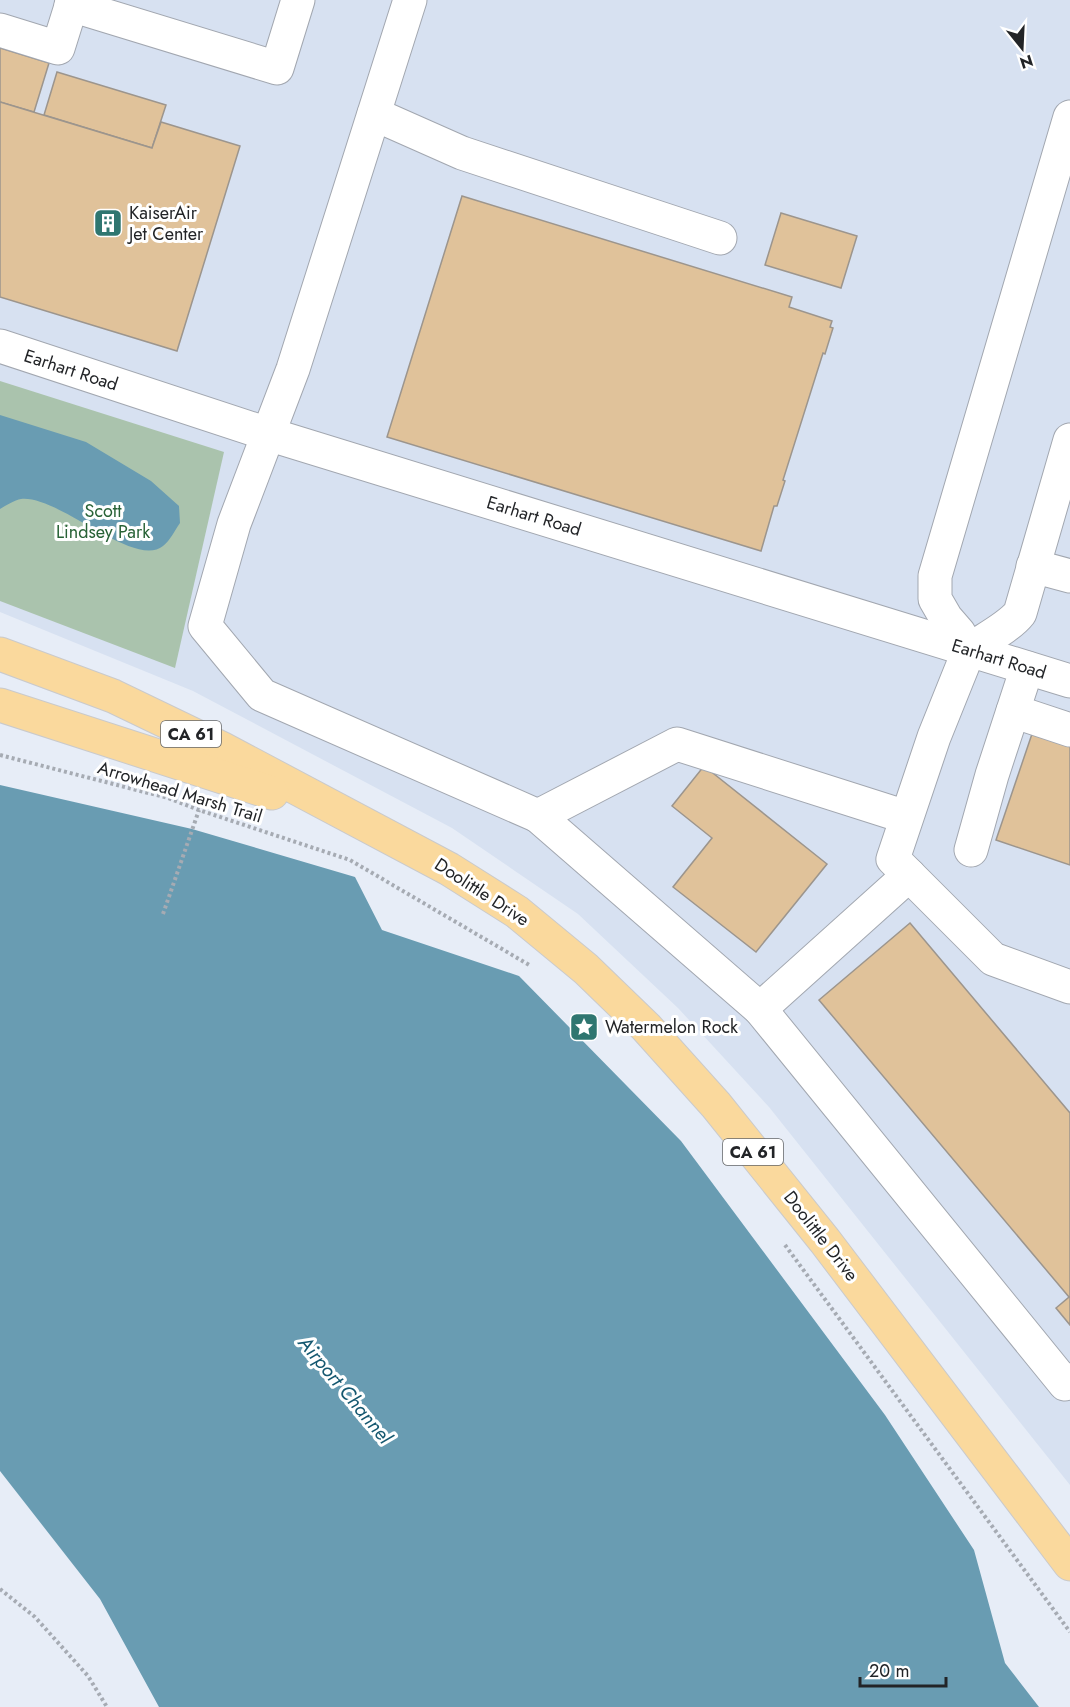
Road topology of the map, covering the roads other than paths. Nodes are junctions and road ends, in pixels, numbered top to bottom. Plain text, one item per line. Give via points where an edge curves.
1 (298, 0) edge
2 (410, 0) edge
3 (72, 3) edge
4 (0, 30) edge
5 (374, 114) junction
6 (1070, 117) edge
7 (720, 238) dead end
8 (0, 346) edge
9 (268, 434) junction
10 (1070, 440) edge
11 (1061, 502) edge
12 (1033, 566) junction
13 (1070, 576) edge
14 (969, 650) junction
15 (0, 654) edge
16 (1027, 668) junction
17 (1070, 681) edge
18 (0, 705) edge
19 (1013, 711) junction
20 (1070, 730) edge
21 (538, 816) junction
22 (906, 817) junction
23 (359, 821) junction
24 (971, 850) dead end
25 (909, 874) junction
26 (1057, 983) edge
27 (760, 1009) junction
28 (1070, 1010) edge
29 (1070, 1380) edge
30 (1070, 1564) edge

1 - 3 street via 277,69
2 - 5 street
3 - 4 street via 58,48
5 - 7 street via 462,153
5 - 9 street via 293,369
6 - 14 street via 935,576 935,600
8 - 9 street, Earhart Road
9 - 14 street, Earhart Road
9 - 21 street via 234,524 205,626 262,695
10 - 11 street
11 - 12 street
12 - 13 street
12 - 14 street via 1020,613
14 - 16 street, Earhart Road
14 - 22 street
15 - 23 main road, Doolittle Drive / CA 61 via 113,696
16 - 17 street, Earhart Road
16 - 19 street
18 - 23 main road, Doolittle Drive / CA 61
19 - 20 street
19 - 24 street
21 - 22 street via 677,744
21 - 27 street
22 - 25 street via 893,859
23 - 30 main road, Doolittle Drive / CA 61 via 449,869 517,912 586,969 646,1027 716,1105 825,1241
25 - 26 street via 993,959
25 - 27 street
26 - 28 street
27 - 29 street via 1065,1384

